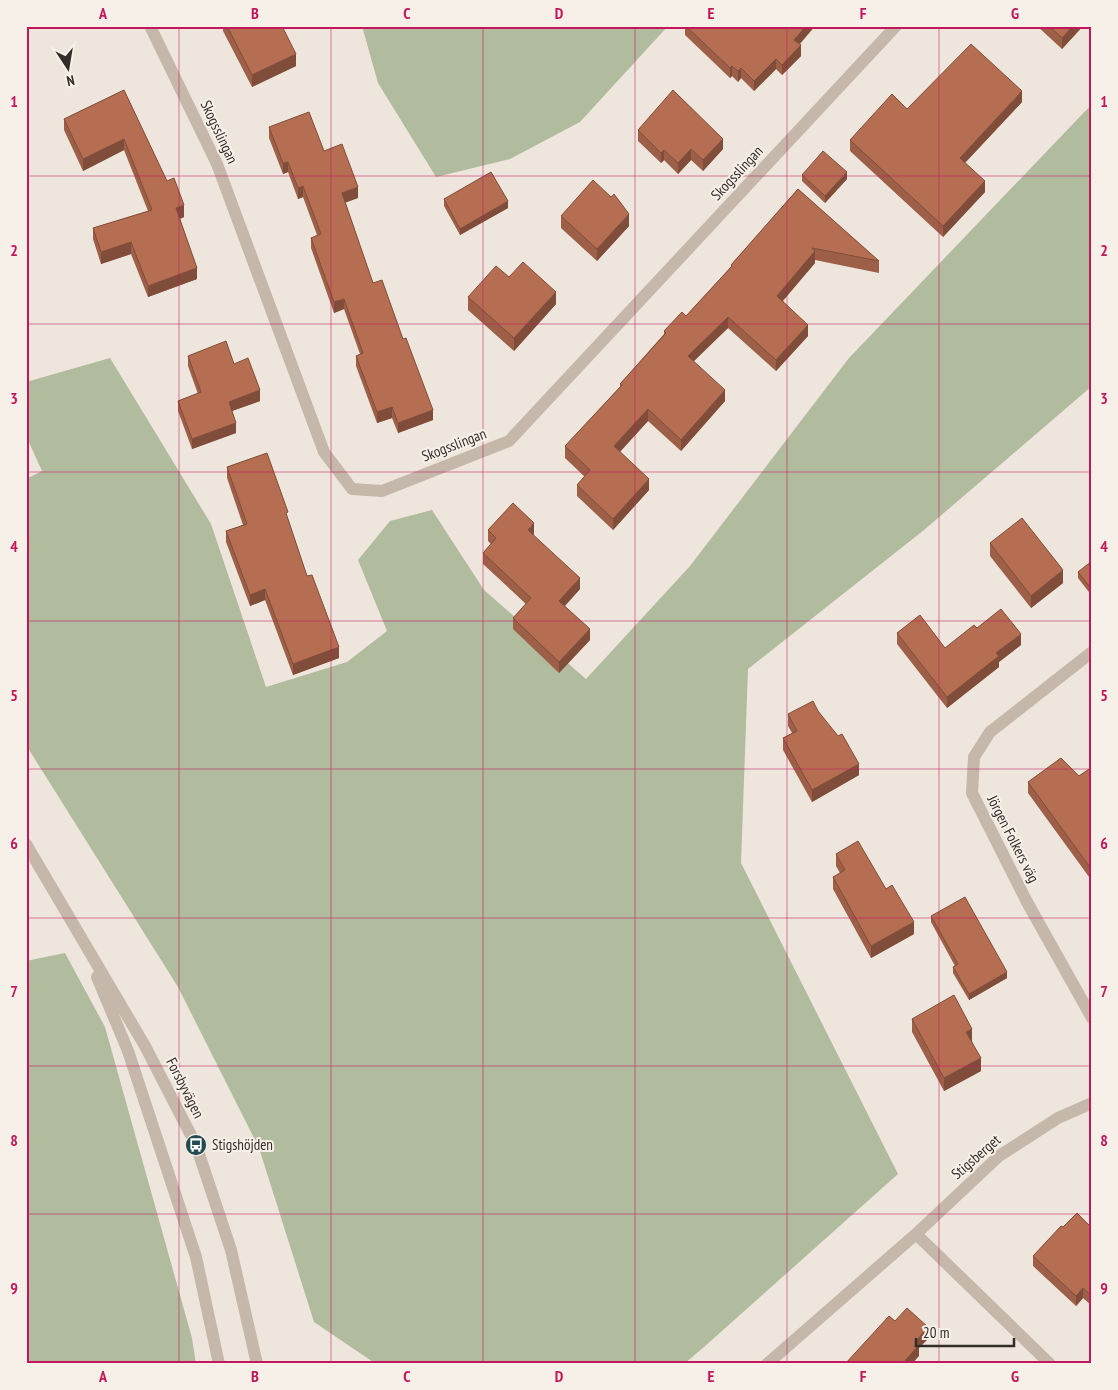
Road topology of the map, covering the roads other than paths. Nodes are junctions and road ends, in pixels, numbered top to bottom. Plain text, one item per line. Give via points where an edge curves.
1 (150, 26) edge
2 (896, 26) edge
3 (1092, 652) edge
4 (26, 844) edge
5 (76, 928) junction
6 (1092, 1018) edge
7 (1092, 1103) edge
8 (916, 1234) junction
9 (219, 1364) edge
10 (257, 1364) edge
11 (767, 1364) edge
12 (1050, 1364) edge

1 - 2 street, Skogsslingan via 217,164 324,452 352,489 382,491 509,441
3 - 6 street, Jörgen Folkers väg via 990,732 974,757 972,793 1027,902
4 - 5 street, Forsbyvägen
5 - 9 street, Forsbyvägen via 128,1051 196,1257
5 - 10 street, Forsbyvägen via 145,1046 196,1145 231,1250
7 - 8 street, Stigsberget via 1058,1118 999,1156
8 - 11 street, Stigsberget
8 - 12 street

